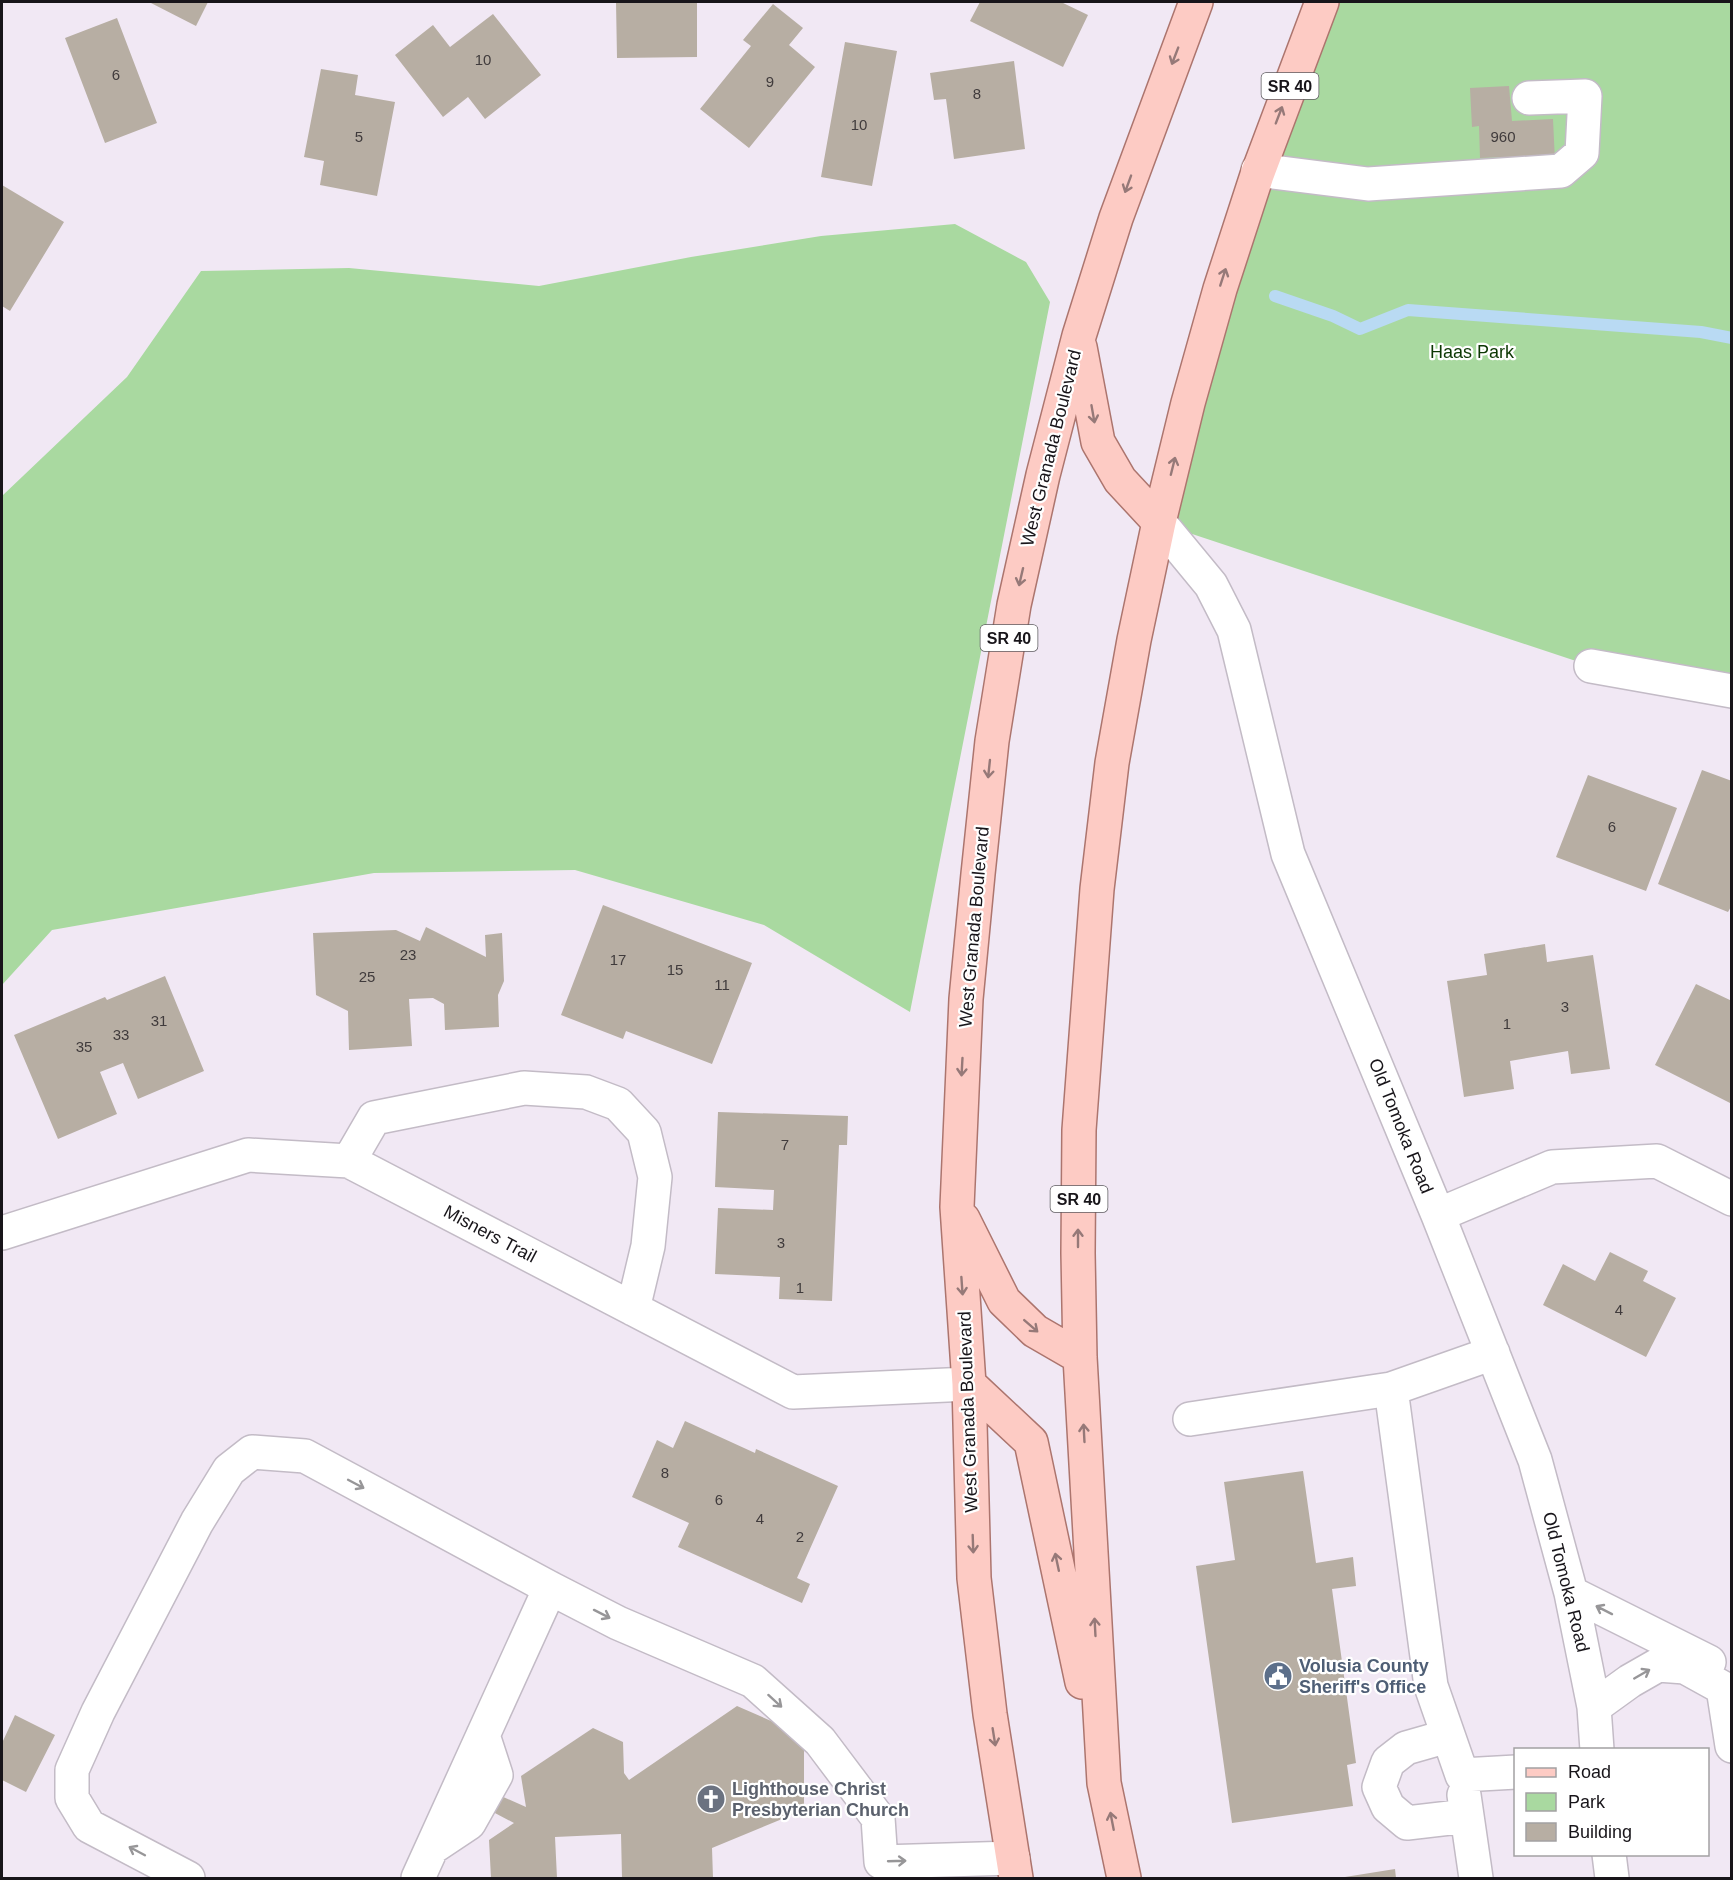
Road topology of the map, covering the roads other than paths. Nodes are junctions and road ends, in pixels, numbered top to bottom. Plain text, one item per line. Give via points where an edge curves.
1 (1196, 2) edge
2 (1322, 2) edge
3 (1528, 98) dead end
4 (1258, 170) junction
5 (1078, 336) junction
6 (1159, 522) junction
7 (1592, 666) dead end
8 (1731, 691) edge
9 (349, 1161) junction
10 (1731, 1199) edge
11 (957, 1207) junction
12 (1438, 1215) junction
13 (2, 1233) edge
14 (633, 1309) junction
15 (1493, 1353) junction
16 (1080, 1357) junction
17 (969, 1384) junction
18 (1391, 1389) junction
19 (1190, 1419) dead end
20 (550, 1588) junction
21 (1571, 1593) junction
22 (1731, 1674) edge
23 (1594, 1707) junction
24 (1448, 1736) junction
25 (1731, 1746) edge
26 (1597, 1748) edge
27 (1514, 1772) edge
28 (1462, 1775) junction
29 (1104, 1783) junction
30 (1467, 1816) junction
31 (1610, 1856) edge
32 (1015, 1868) edge
33 (188, 1878) edge
34 (418, 1878) edge
35 (1124, 1878) edge
36 (1476, 1878) edge
37 (1612, 1878) edge

1 -> 5 main road, West Granada Boulevard / SR 40 via 1116,218
4 -> 2 main road, SR 40
3 - 4 street via 1585,96 1582,153 1561,171 1368,184
6 -> 4 main road, SR 40 via 1220,289
5 -> 6 main road via 1098,442 1120,480
5 -> 11 main road, West Granada Boulevard / SR 40 via 1014,605 993,741 966,999
6 - 12 street, Old Tomoka Road via 1211,585 1234,630 1288,854
16 -> 6 main road, SR 40 via 1079,1130 1097,889 1112,762
7 - 8 street
9 - 13 street, Misners Trail via 248,1155
9 - 14 street, Misners Trail
9 - 14 street via 374,1118 524,1088 586,1092 618,1104 644,1132 655,1177 648,1245
10 - 12 street via 1657,1161 1645,1161 1552,1167
11 -> 16 main road via 1004,1301 1035,1331
11 -> 17 main road, West Granada Boulevard / SR 40
12 - 15 street, Old Tomoka Road
14 - 17 street, Misners Trail via 793,1392
15 - 18 street
15 - 21 street, Old Tomoka Road via 1535,1460
29 -> 16 main road, SR 40
29 -> 17 main road via 1031,1442
17 -> 32 main road, West Granada Boulevard / SR 40 via 974,1578 990,1714
18 - 19 street
18 - 24 street via 1431,1686
20 -> 32 street via 618,1623 753,1681 820,1741 878,1818 881,1862
33 -> 20 street via 89,1826 72,1798 72,1770 197,1522 229,1470 252,1452 305,1456
20 - 34 street
22 -> 21 street
21 - 23 street, Old Tomoka Road
23 -> 25 street via 1658,1665 1685,1667 1723,1688
23 - 26 street, Old Tomoka Road
24 - 28 street
24 - 30 street via 1406,1748 1388,1762 1379,1787 1388,1807 1407,1823
27 - 28 street
28 - 30 street
35 -> 29 main road, SR 40
30 - 36 street
31 - 37 street

